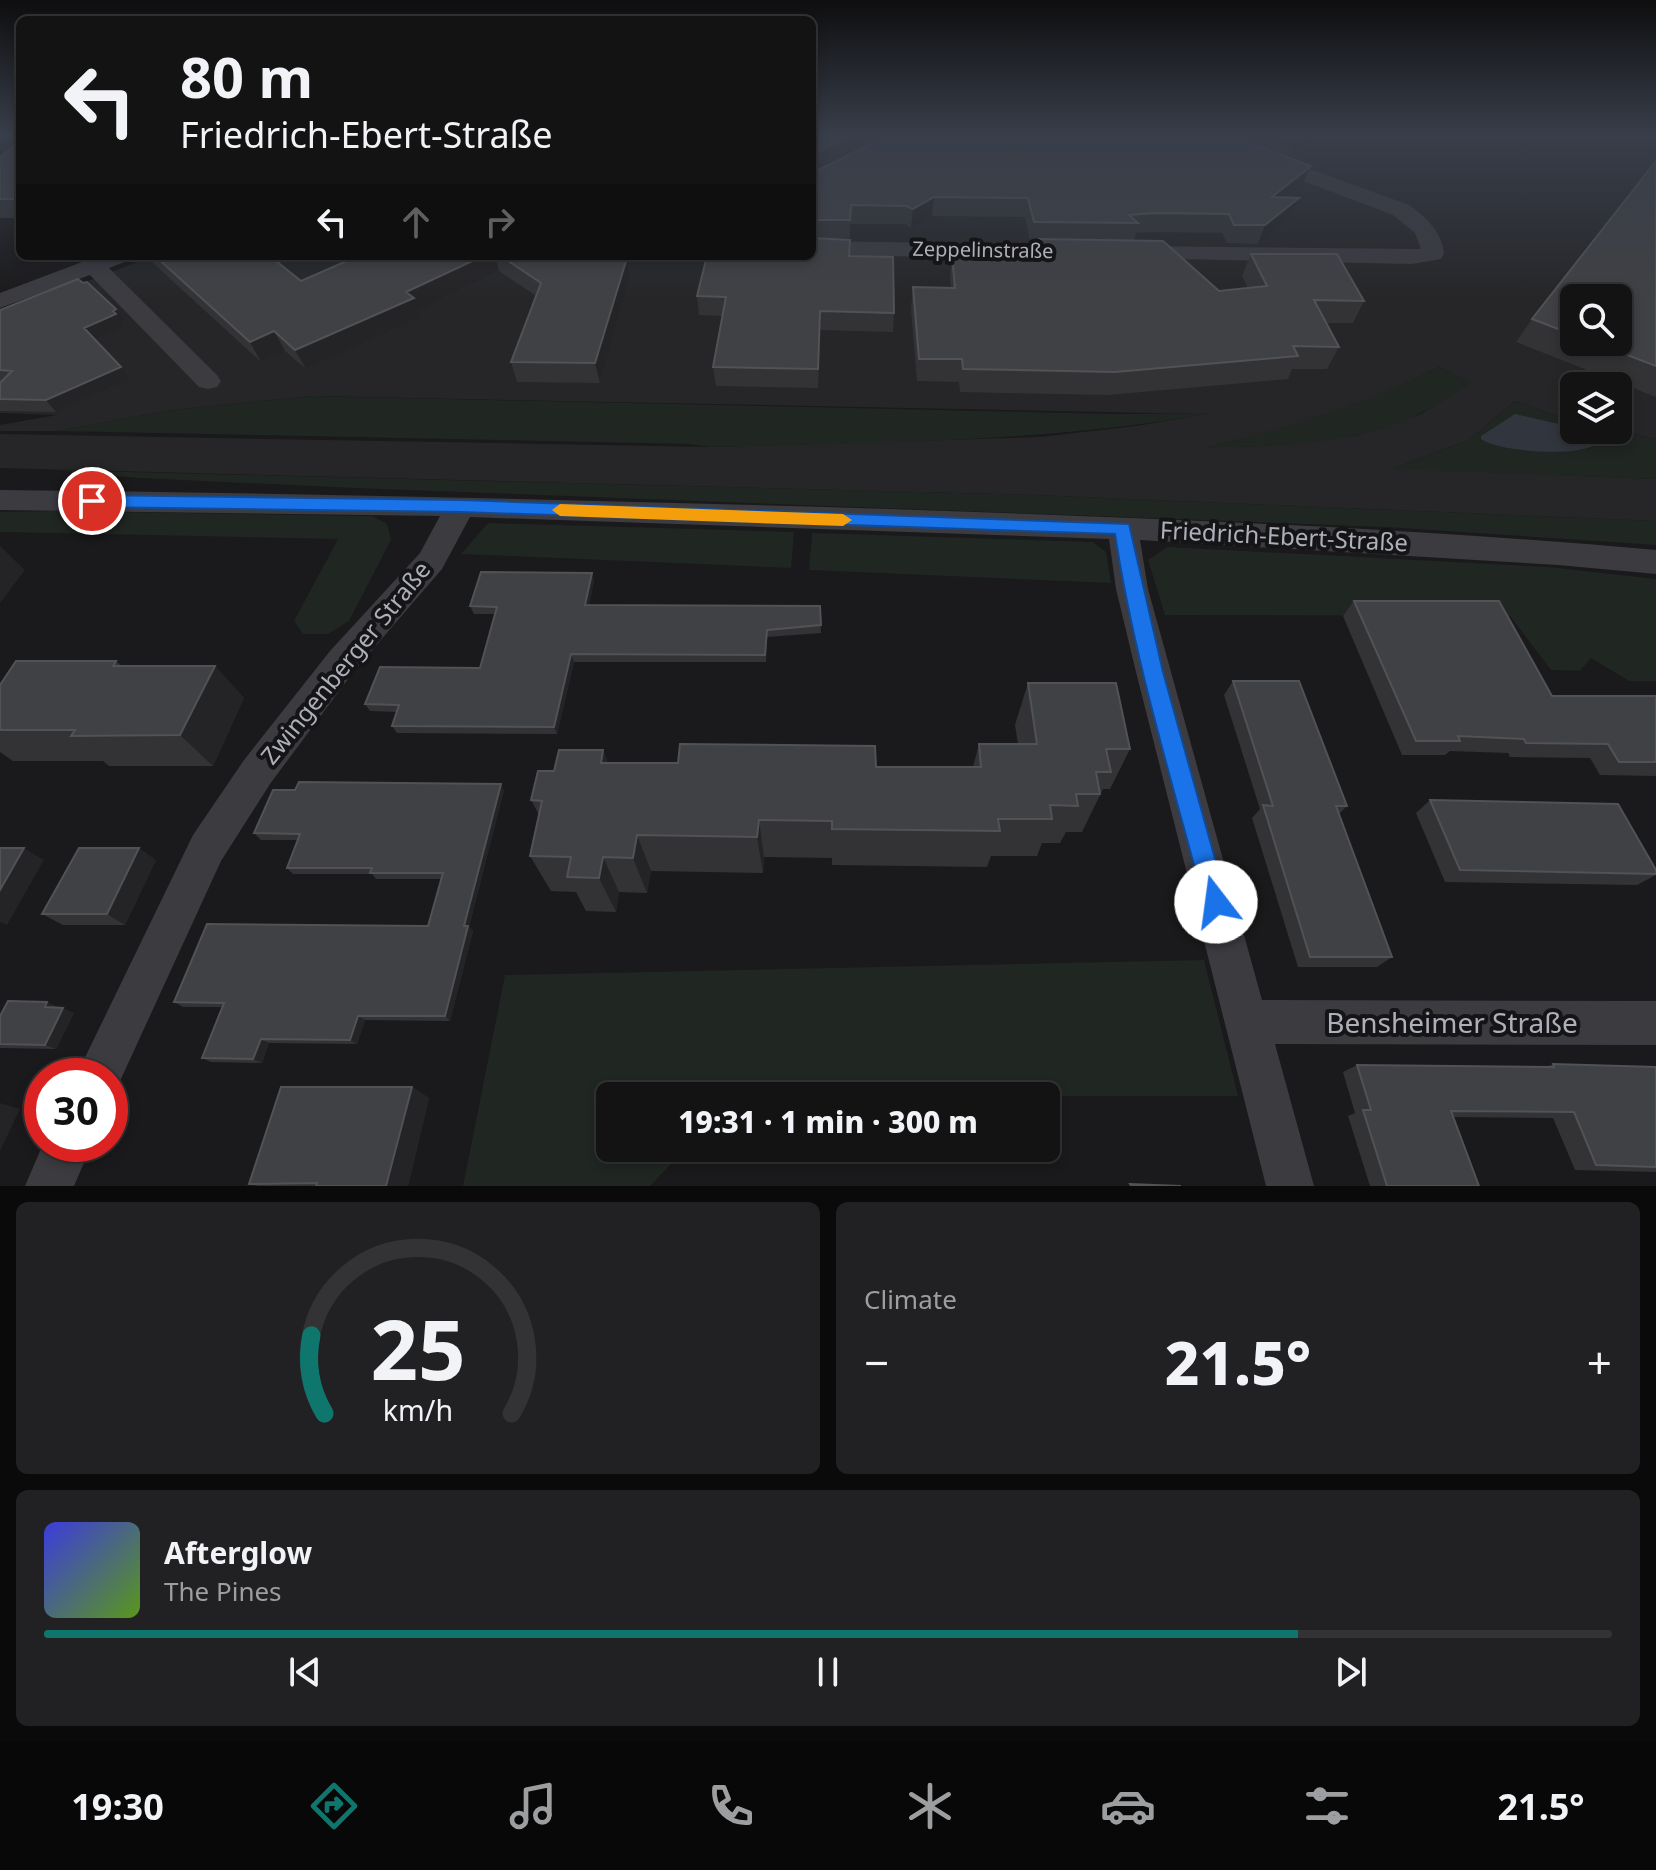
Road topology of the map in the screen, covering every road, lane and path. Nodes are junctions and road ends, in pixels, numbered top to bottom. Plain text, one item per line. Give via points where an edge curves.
1 (1350, 189) edge
2 (816, 248) edge
3 (109, 260) edge
4 (94, 266) junction
5 (0, 301) edge
6 (208, 381) dead end
7 (0, 500) edge
8 (461, 506) junction
9 (1123, 528) junction
10 (1656, 562) edge
11 (1248, 1022) junction
12 (1656, 1023) edge
13 (108, 1058) edge
14 (60, 1162) edge
15 (49, 1186) edge
16 (1290, 1186) edge

1 - 2 street, Zeppelinstraße via 1415,219 1433,244 1433,254
3 - 4 street
4 - 5 street
4 - 6 street
7 - 8 street, Friedrich-Ebert-Straße
8 - 9 street, Friedrich-Ebert-Straße
8 - 13 street, Zwingenberger Straße via 431,561 342,661 207,848
9 - 10 street, Friedrich-Ebert-Straße
9 - 11 street via 1153,672
11 - 12 street, Bensheimer Straße
11 - 16 street
14 - 15 street

